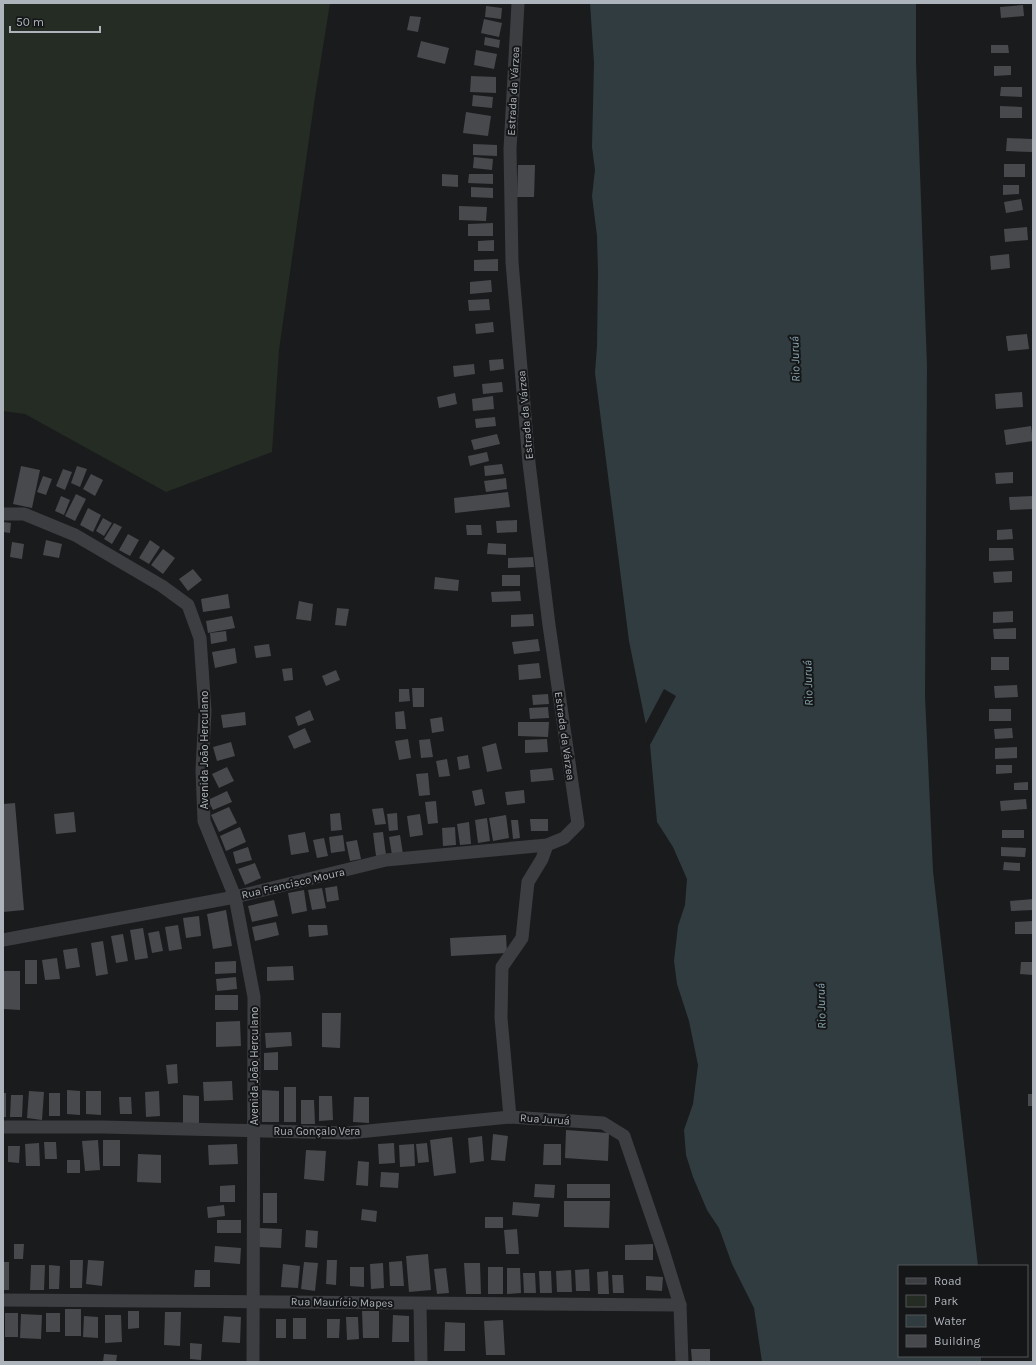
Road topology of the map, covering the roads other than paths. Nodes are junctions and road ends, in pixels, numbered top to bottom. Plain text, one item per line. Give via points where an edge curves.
1 (518, 3) edge
2 (3, 514) edge
3 (578, 824) joint
4 (547, 846) junction
5 (235, 897) junction
6 (3, 940) edge
7 (510, 1117) junction
8 (3, 1127) edge
9 (254, 1131) junction
10 (3, 1300) edge
11 (253, 1301) junction
12 (420, 1304) junction
13 (680, 1305) junction
14 (252, 1362) edge
15 (421, 1362) edge
16 (682, 1362) edge

1 - 3 street, Estrada da Várzea via 510,149 512,262 529,463
2 - 5 street, Avenida João Herculano via 24,514 75,535 162,586 188,605 200,638 205,711 202,770 204,821
3 - 4 street, Rua Francisco Moura via 564,838
4 - 5 street, Rua Francisco Moura via 386,860
4 - 7 street, Rua Juruá via 528,882 522,938 502,967 501,1018
5 - 6 street, Rua Francisco Moura
5 - 9 street, Avenida João Herculano via 254,997
7 - 9 street, Rua Gonçalo Vera via 348,1133
7 - 13 street, Rua Juruá via 603,1123 624,1136
8 - 9 street, Rua Gonçalo Vera
9 - 11 street, Avenida João Herculano
10 - 11 street, Rua Maurício Mapes
11 - 12 street, Rua Maurício Mapes
11 - 14 street, Avenida João Herculano
12 - 13 street, Rua Maurício Mapes
12 - 15 street
13 - 16 street, Rua Juruá

